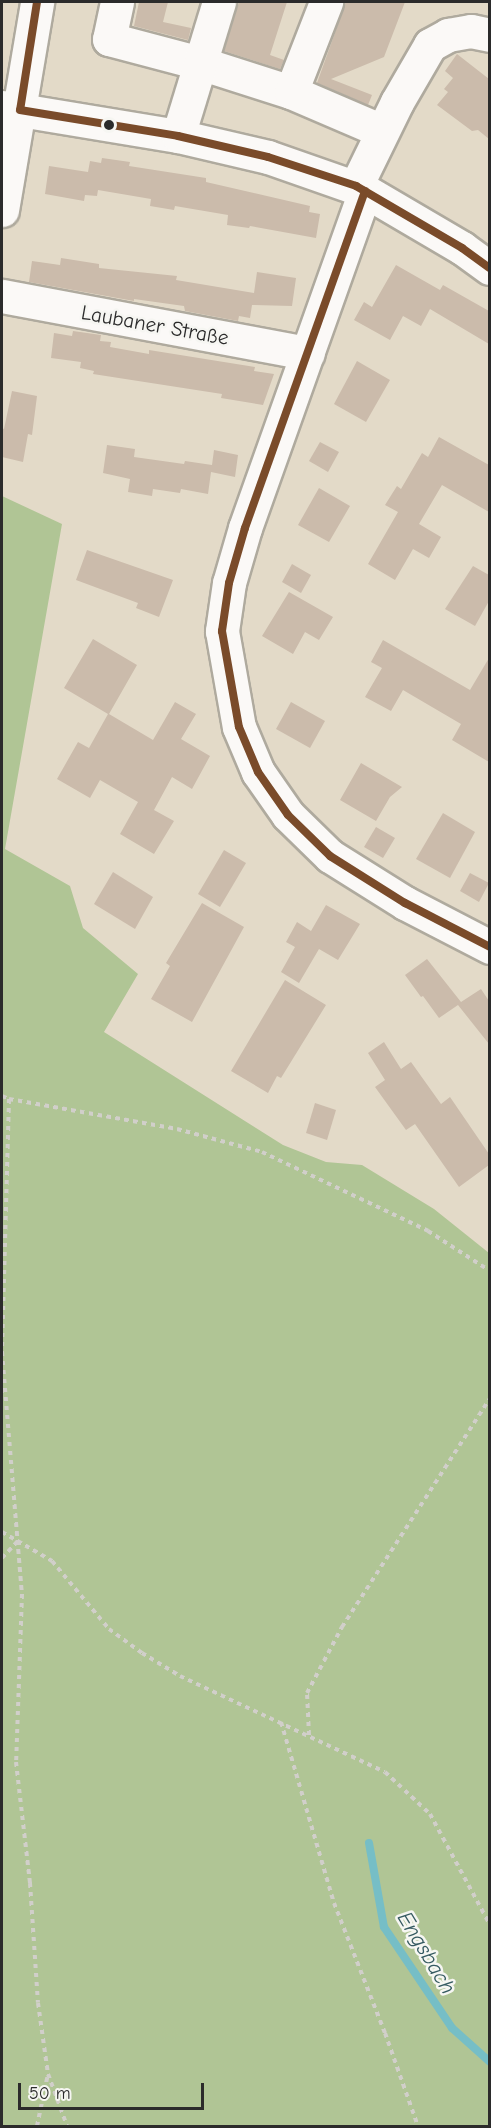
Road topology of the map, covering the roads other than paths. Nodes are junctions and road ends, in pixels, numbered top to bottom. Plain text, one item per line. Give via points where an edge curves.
1 (37, 2) edge
2 (117, 2) edge
3 (219, 2) edge
4 (326, 2) edge
5 (489, 35) edge
6 (200, 63) junction
7 (291, 92) junction
8 (11, 108) edge
9 (382, 131) junction
10 (178, 136) junction
11 (360, 188) junction
12 (2, 210) edge
13 (489, 268) edge
14 (2, 296) edge
15 (308, 353) junction
16 (489, 947) edge

1 - 8 street
2 - 6 street via 110,39
3 - 6 street
4 - 7 street
5 - 9 street via 471,31 448,35 430,45
6 - 7 street
6 - 10 street
7 - 9 street
8 - 10 street
8 - 12 street
9 - 11 street
10 - 11 street via 268,157
11 - 13 street
11 - 15 street
14 - 15 street, Laubaner Straße
15 - 16 street via 229,583 222,631 238,727 258,772 288,815 330,856 405,903

